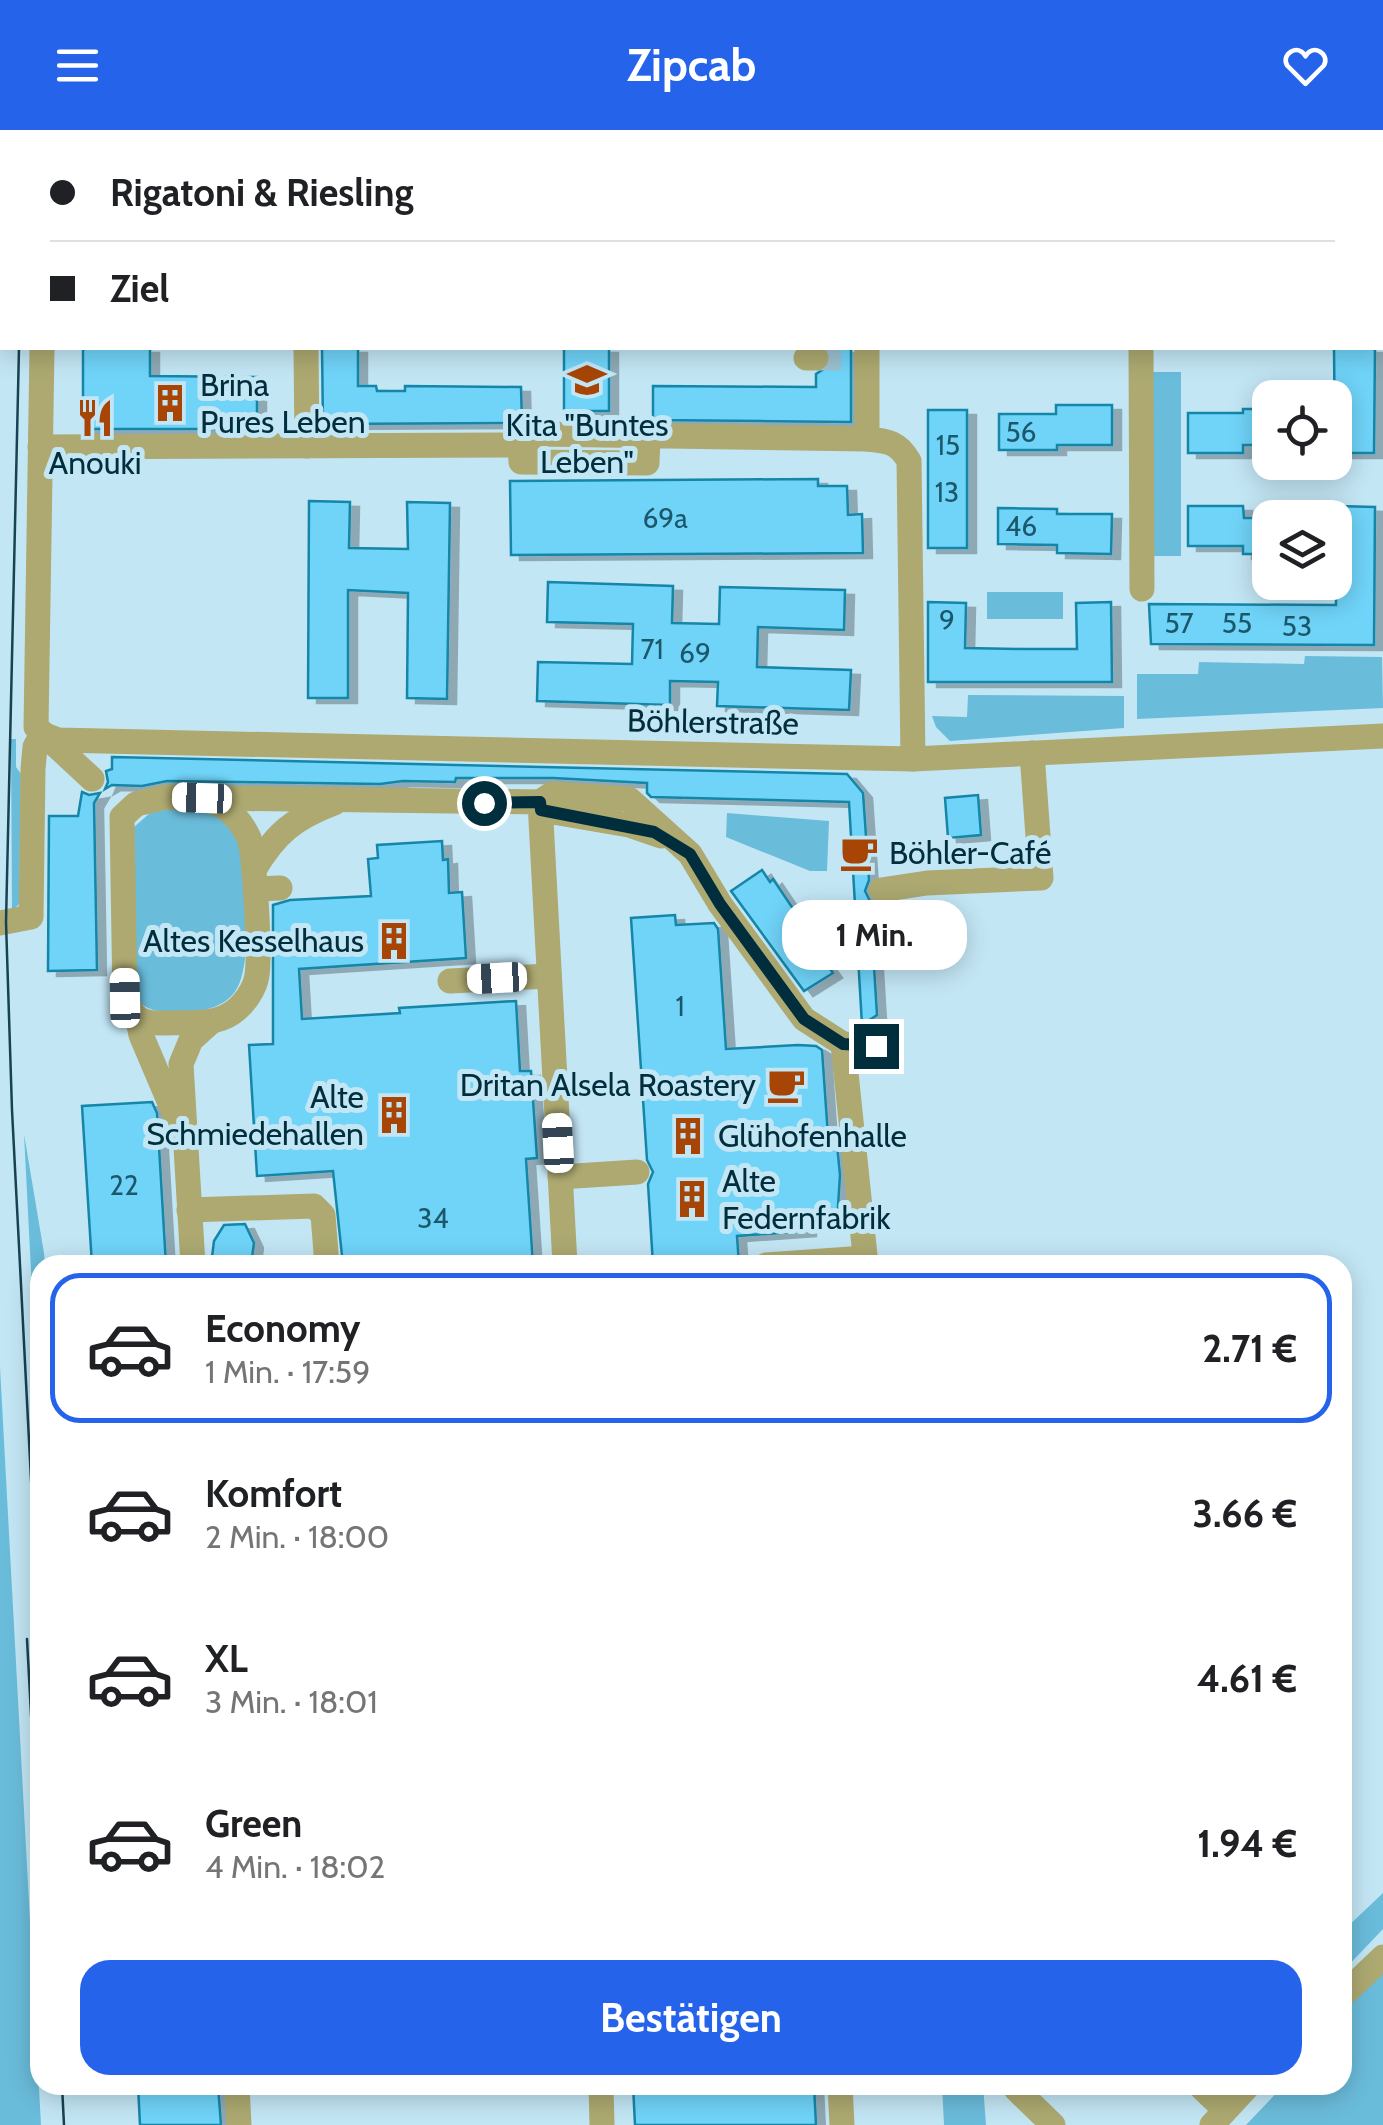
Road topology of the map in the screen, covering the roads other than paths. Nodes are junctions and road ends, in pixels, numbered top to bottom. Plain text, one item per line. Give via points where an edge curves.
1 (42, 350) edge
2 (306, 350) edge
3 (1141, 350) edge
4 (862, 355) edge
5 (648, 437) junction
6 (867, 439) junction
7 (40, 446) junction
8 (306, 446) junction
9 (520, 446) junction
10 (1142, 590) dead end
11 (42, 734) junction
12 (1383, 736) edge
13 (1032, 753) junction
14 (913, 760) junction
15 (202, 798) junction
16 (343, 800) junction
17 (541, 806) junction
18 (125, 812) junction
19 (263, 882) junction
20 (881, 890) dead end
21 (0, 923) edge
22 (549, 976) junction
23 (450, 980) dead end
24 (138, 1020) junction
25 (211, 1022) junction
26 (843, 1044) junction
27 (890, 1046) dead end
28 (184, 1136) junction
29 (637, 1172) dead end
30 (560, 1177) junction
31 (189, 1210) junction
32 (191, 1255) edge
33 (326, 1255) edge
34 (564, 1255) edge
35 (864, 1255) edge
36 (1383, 1957) edge
37 (1352, 1986) edge
38 (238, 2095) edge
39 (601, 2095) edge
40 (840, 2095) edge
41 (1021, 2095) edge
42 (1205, 2095) edge
43 (1240, 2095) edge
44 (1218, 2118) edge
45 (239, 2125) edge
46 (602, 2125) edge
47 (842, 2125) edge
48 (1053, 2125) edge

1 - 7 street
2 - 8 street
3 - 10 street
4 - 6 street
5 - 6 street
5 - 9 street via 538,434
5 - 9 street via 647,462 522,462
6 - 14 street via 891,442 909,461
7 - 8 street
7 - 11 street via 34,710
8 - 9 street
11 - 14 street, Böhlerstraße via 58,740
11 - 18 street
11 - 21 street via 33,769 31,917
12 - 13 street, Böhlerstraße
13 - 14 street, Böhlerstraße
13 - 20 street via 1041,878
15 - 16 street
15 - 18 street via 148,800
15 - 19 street via 240,822
16 - 17 street
16 - 19 street via 272,840
17 - 22 street
17 - 26 street via 654,832 690,854 804,1019
18 - 24 street via 125,998
19 - 25 street via 257,975 233,1013
22 - 23 street via 496,966
22 - 30 street
24 - 25 street
24 - 28 street
25 - 28 street via 191,1040 181,1064
26 - 27 street
26 - 35 street
28 - 31 street
29 - 30 street
30 - 34 street
31 - 32 street
31 - 33 street via 314,1206 323,1215
36 - 37 street
38 - 45 street
39 - 46 street
40 - 47 street
41 - 48 street
42 - 44 street
43 - 44 street

